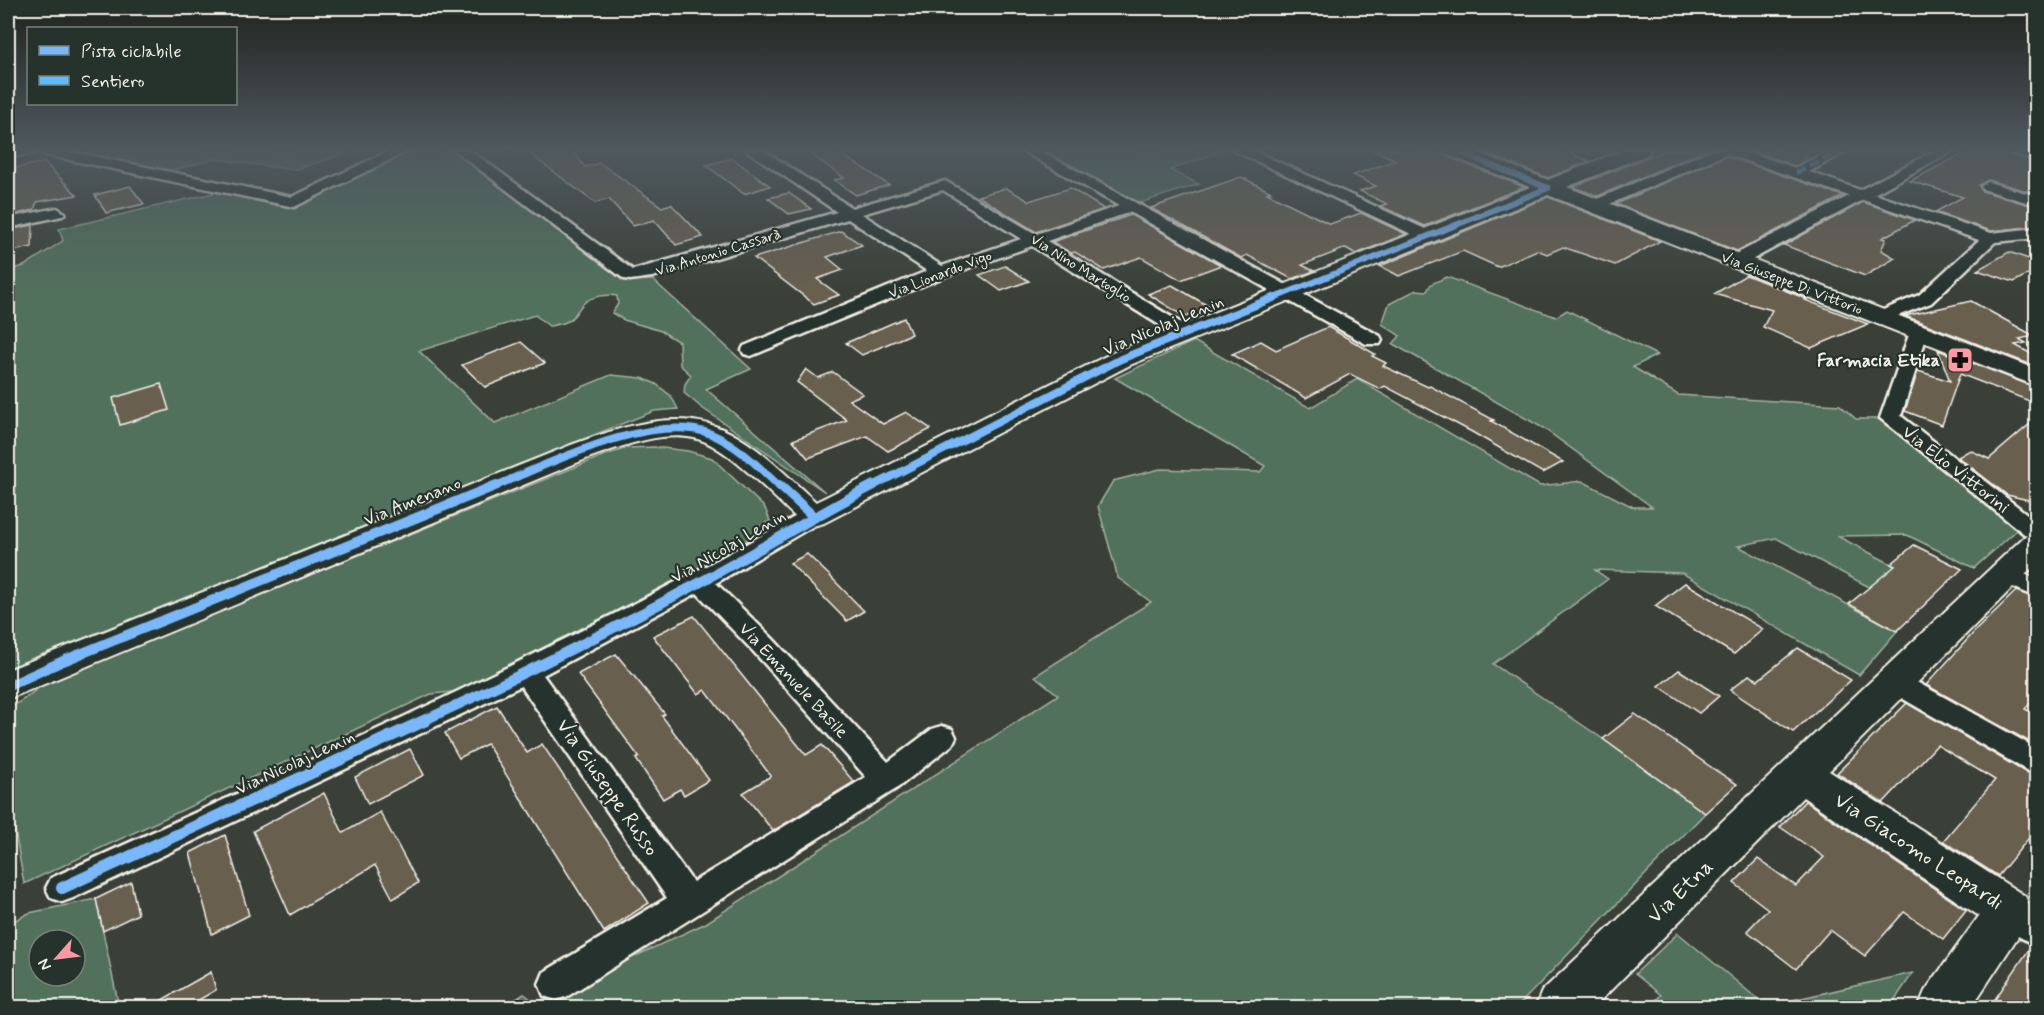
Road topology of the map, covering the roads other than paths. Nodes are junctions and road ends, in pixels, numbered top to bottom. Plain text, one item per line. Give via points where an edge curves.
1 (272, 197) edge
2 (304, 197) edge
3 (525, 197) edge
4 (824, 197) edge
5 (902, 197) edge
6 (965, 197) edge
7 (1114, 197) edge
8 (1344, 197) edge
9 (1525, 197) edge
10 (1571, 197) edge
11 (1613, 197) edge
12 (1858, 197) edge
13 (1870, 197) edge
14 (1593, 206) junction
15 (1131, 207) junction
16 (57, 213) dead end
17 (848, 213) junction
18 (8, 223) edge
19 (2037, 233) edge
20 (1428, 236) junction
21 (1990, 238) junction
22 (1035, 240) junction
23 (1736, 261) junction
24 (940, 272) junction
25 (1286, 292) junction
26 (1882, 318) junction
27 (1918, 332) junction
28 (1185, 333) junction
29 (1373, 340) dead end
30 (752, 350) dead end
31 (2037, 378) edge
32 (813, 516) junction
33 (2037, 532) edge
34 (2037, 545) edge
35 (701, 582) junction
36 (2021, 582) edge
37 (527, 673) junction
38 (1895, 682) junction
39 (8, 685) edge
40 (942, 737) dead end
41 (2037, 762) edge
42 (1801, 774) junction
43 (886, 780) junction
44 (62, 888) dead end
45 (688, 902) junction
46 (2023, 920) edge
47 (556, 984) dead end
48 (1559, 1008) edge
49 (1942, 1008) edge

1 - 2 street via 294,202
3 - 17 street, Via Antonio Cassarà via 630,275
4 - 17 street
5 - 17 street, Via Antonio Cassarà
6 - 22 street, Via Nino Martoglio
7 - 15 street
8 - 20 street
9 - 20 main road, Via Nicolaj Lenin
10 - 14 main road, Via Giuseppe Di Vittorio
11 - 14 street
12 - 23 street
13 - 21 street
14 - 23 main road, Via Giuseppe Di Vittorio
15 - 22 street, Via Lionardo Vigo
15 - 25 street
16 - 18 street
17 - 24 street
19 - 21 street
20 - 25 main road, Via Nicolaj Lenin
21 - 26 street via 1925,300
22 - 24 street, Via Lionardo Vigo
22 - 28 street, Via Nino Martoglio
23 - 26 main road, Via Giuseppe Di Vittorio
24 - 30 street, Via Lionardo Vigo
25 - 28 main road, Via Nicolaj Lenin
25 - 29 street
26 - 27 main road, Via Giuseppe Di Vittorio
27 - 31 main road, Via Giuseppe Di Vittorio
27 - 33 street, Via Elio Vittorini via 1890,418
28 - 32 main road, Via Nicolaj Lenin via 1121,359
32 - 35 street, Via Nicolaj Lenin
32 - 39 main road, Via Amenano via 727,442 688,429 645,431 581,451
34 - 36 main road
35 - 37 street, Via Nicolaj Lenin
35 - 43 street, Via Emanuele Basile
36 - 38 main road
37 - 44 street, Via Nicolaj Lenin
37 - 45 street, Via Giuseppe Russo
38 - 41 street
38 - 42 main road
40 - 43 street
42 - 46 main road, Via Giacomo Leopardi
42 - 48 main road, Via Etna
43 - 45 street
45 - 47 street
46 - 49 main road

